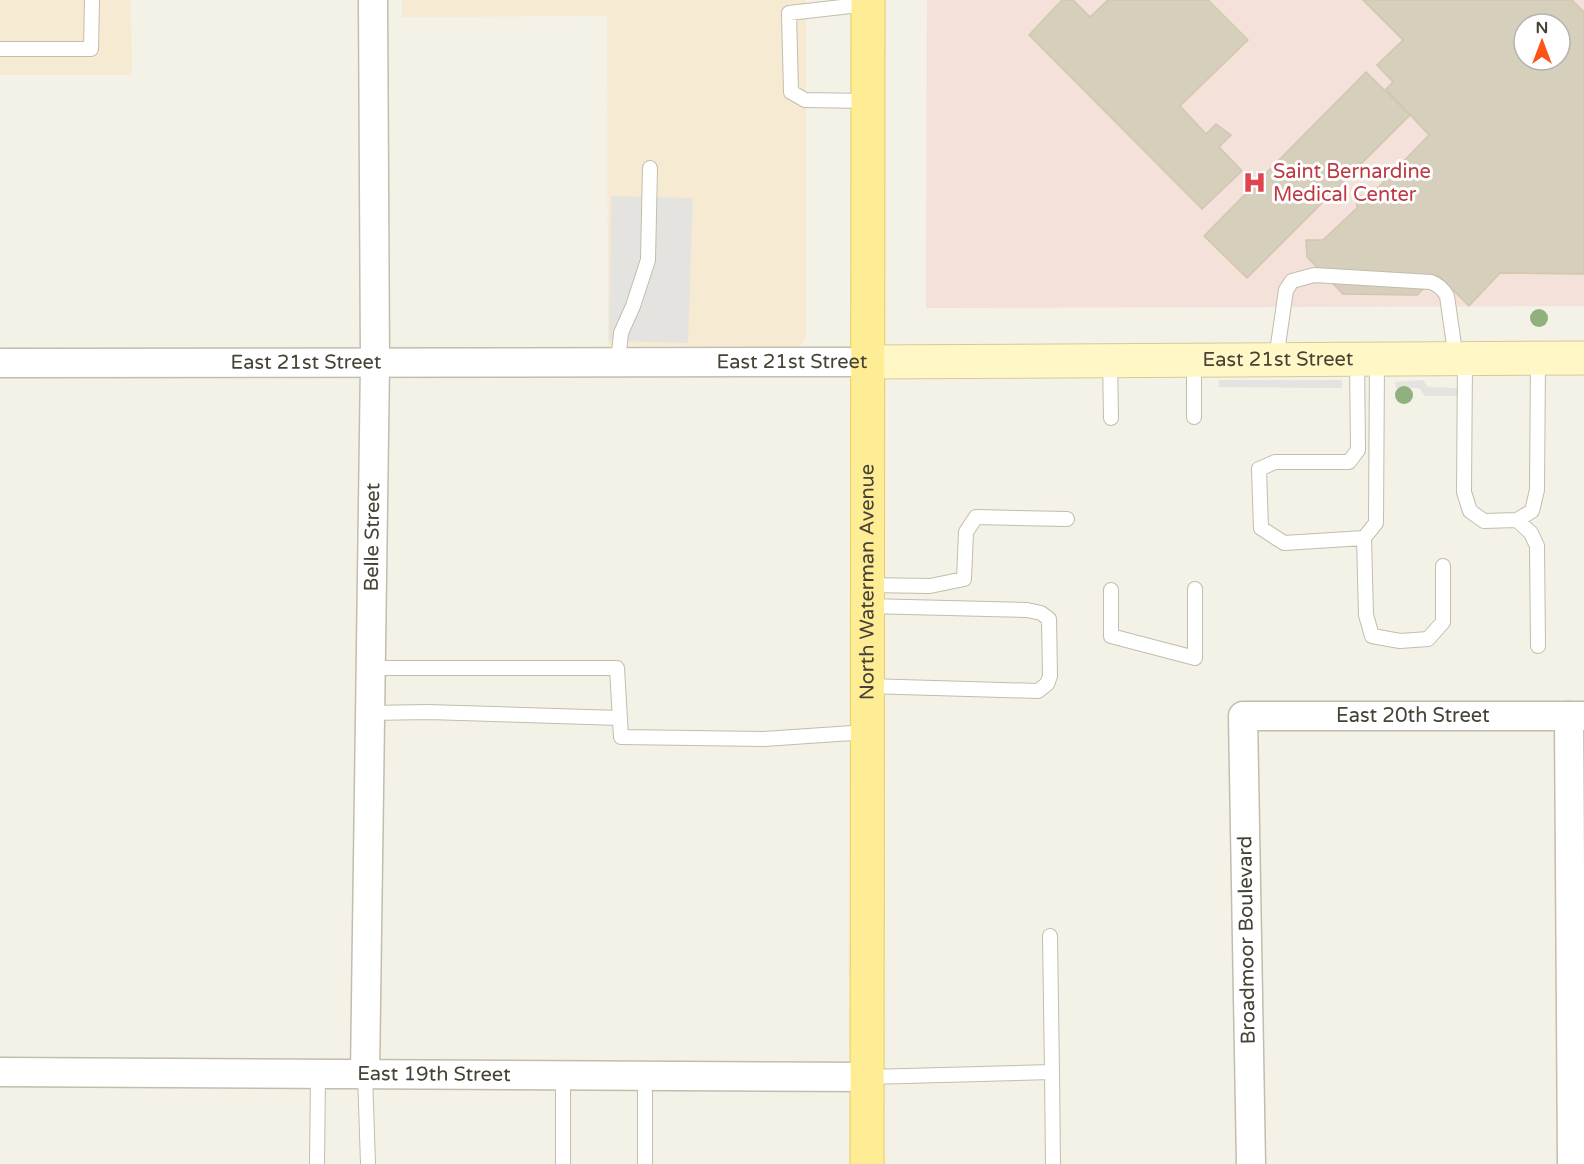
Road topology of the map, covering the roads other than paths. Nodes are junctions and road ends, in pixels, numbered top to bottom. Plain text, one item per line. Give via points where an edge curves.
1 (92, 0) edge
2 (373, 0) edge
3 (868, 2) edge
4 (0, 49) edge
5 (867, 101) junction
6 (650, 168) dead end
7 (1461, 358) junction
8 (1538, 358) junction
9 (1584, 358) edge
10 (1276, 359) junction
11 (1367, 359) junction
12 (1110, 360) junction
13 (1194, 360) junction
14 (618, 362) junction
15 (867, 362) junction
16 (0, 363) edge
17 (375, 363) junction
18 (1194, 417) dead end
19 (1111, 418) dead end
20 (1067, 519) dead end
21 (1516, 520) junction
22 (1364, 538) junction
23 (1443, 566) dead end
24 (1195, 589) dead end
25 (1111, 590) dead end
26 (867, 596) junction
27 (1538, 646) dead end
28 (371, 668) junction
29 (867, 686) junction
30 (370, 713) junction
31 (1243, 716) joint
32 (1576, 716) edge
33 (620, 718) junction
34 (867, 732) junction
35 (1050, 936) dead end
36 (0, 1072) edge
37 (1052, 1072) junction
38 (318, 1074) junction
39 (365, 1074) junction
40 (563, 1075) junction
41 (645, 1076) junction
42 (867, 1077) junction
43 (317, 1164) edge
44 (368, 1164) edge
45 (563, 1164) edge
46 (645, 1164) edge
47 (867, 1164) edge
48 (1053, 1164) edge
49 (1251, 1164) edge
50 (1572, 1164) edge

1 - 4 lane via 91,49
2 - 17 street, Belle Street
3 - 5 main road, North Waterman Avenue
3 - 5 lane via 789,13 790,92 805,100
5 - 15 main road, North Waterman Avenue
6 - 14 lane via 648,260 621,333
7 - 8 street, East 21st Street
7 - 10 lane via 1447,296 1436,284 1314,275 1292,281 1286,290
7 - 11 street, East 21st Street
7 - 21 lane via 1464,492 1470,511 1484,520
8 - 9 street, East 21st Street
8 - 21 lane via 1537,490 1532,511
10 - 11 street, East 21st Street
10 - 13 street, East 21st Street
11 - 22 lane via 1377,435 1376,523
11 - 22 lane via 1358,450 1349,462 1275,462 1259,469 1261,528 1284,543
12 - 13 street, East 21st Street
12 - 15 street, East 21st Street
12 - 19 lane
13 - 18 lane
14 - 15 street, East 21st Street
14 - 17 street, East 21st Street
15 - 26 main road, North Waterman Avenue
16 - 17 street, East 21st Street
17 - 28 street, Belle Street
20 - 26 lane via 976,517 966,532 964,579
21 - 27 lane via 1531,533 1537,546
22 - 23 lane via 1366,615 1372,636 1400,641 1428,639 1443,622
24 - 25 lane via 1195,658 1111,636
26 - 29 main road, North Waterman Avenue
26 - 29 lane via 1041,613 1049,619 1050,676 1038,690
28 - 30 street, Belle Street
28 - 33 lane via 617,668
29 - 34 main road, North Waterman Avenue
30 - 33 lane
30 - 39 street, Belle Street
31 - 32 street, East 20th Street
31 - 49 street, Broadmoor Boulevard
32 - 50 street
33 - 34 lane via 621,737 764,739
34 - 42 main road, North Waterman Avenue
35 - 37 lane
36 - 38 street, East 19th Street
37 - 42 lane
37 - 48 lane
38 - 39 street, East 19th Street
38 - 43 lane
39 - 40 street, East 19th Street
39 - 44 lane
40 - 41 street, East 19th Street
40 - 45 lane
41 - 42 street, East 19th Street
41 - 46 lane
42 - 47 main road, North Waterman Avenue

